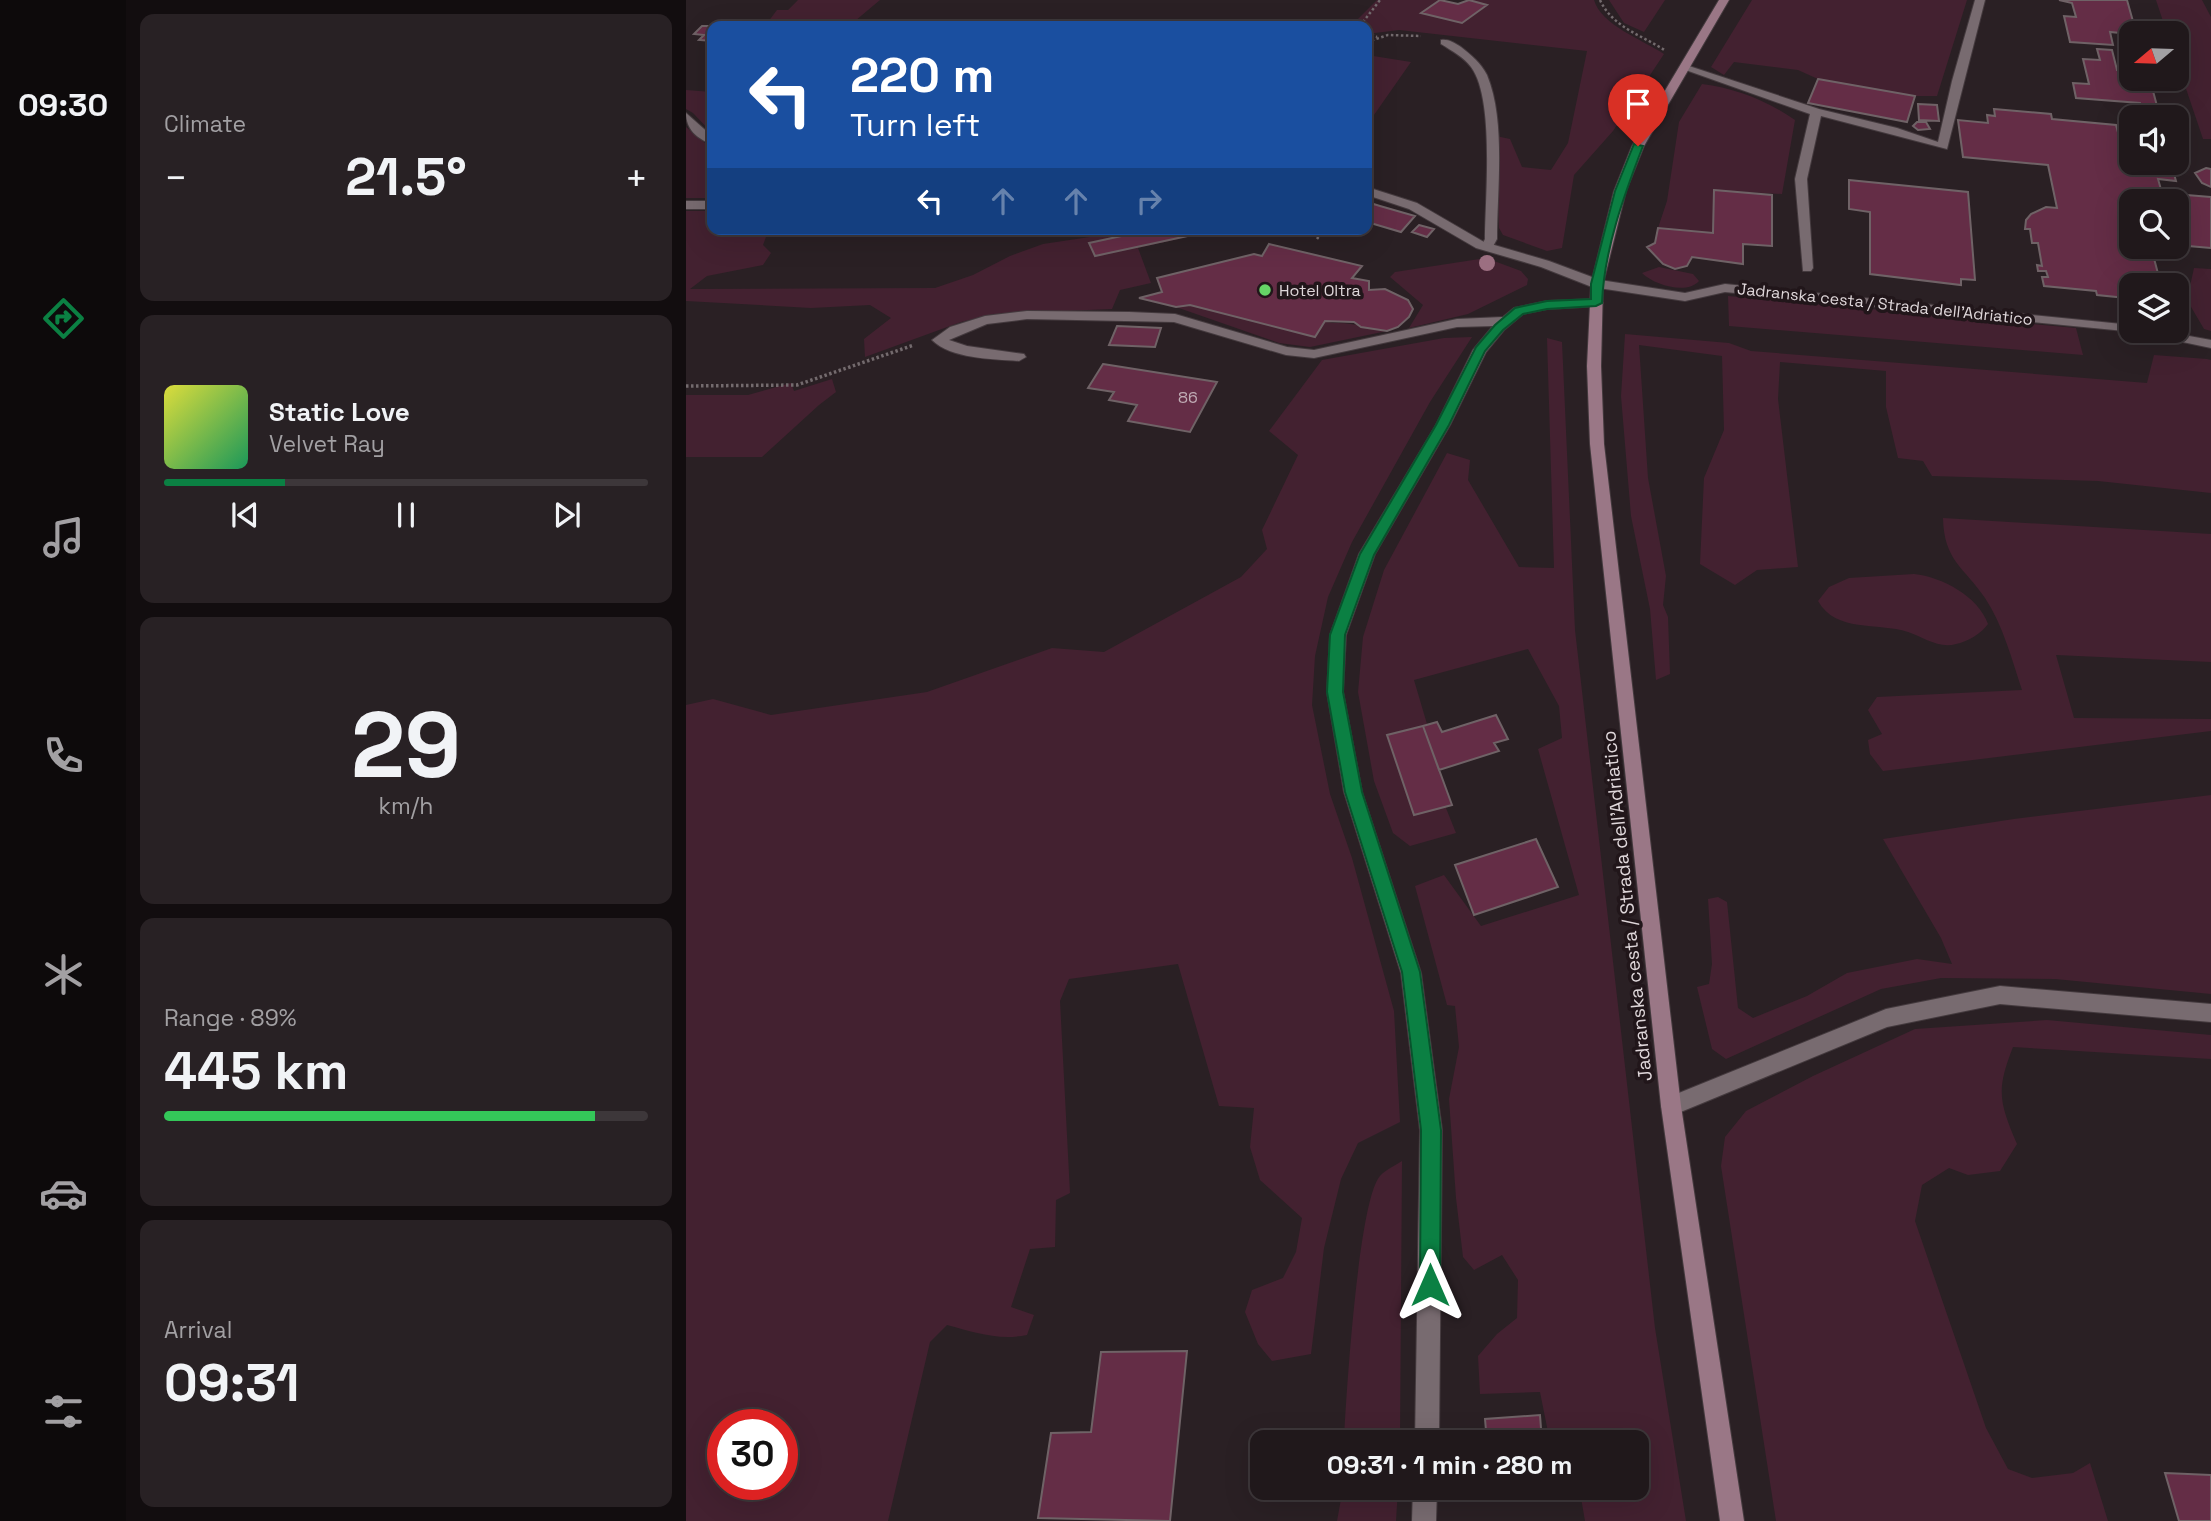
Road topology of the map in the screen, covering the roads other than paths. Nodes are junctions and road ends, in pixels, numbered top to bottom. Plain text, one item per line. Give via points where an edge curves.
1 (1724, 0) edge
2 (1980, 0) edge
3 (1445, 42) road end
4 (1687, 65) junction
5 (1816, 112) junction
6 (686, 116) edge
7 (707, 138) edge
8 (1372, 193) edge
9 (686, 205) edge
10 (707, 205) edge
11 (1487, 247) junction
12 (1807, 268) dead end
13 (1597, 293) junction
14 (1507, 321) junction
15 (2119, 328) edge
16 (2189, 338) edge
17 (2211, 344) edge
18 (1018, 358) dead end
19 (2211, 1013) edge
20 (1671, 1106) junction
21 (1427, 1430) edge
22 (1425, 1500) edge
23 (1424, 1521) edge
24 (1732, 1521) edge

1 - 4 main road, Jadranska cesta / Strada dell'Adriatico
2 - 5 street via 1943,146
3 - 11 street via 1470,59 1481,76 1487,100 1491,239
4 - 5 street
4 - 13 main road, Jadranska cesta / Strada dell'Adriatico via 1638,146 1620,191
5 - 12 street via 1801,179
6 - 7 street
8 - 11 street via 1413,206
9 - 10 street
11 - 13 street via 1545,264
13 - 14 street via 1519,311
13 - 15 street, Jadranska cesta / Strada dell'Adriatico via 1685,297 1725,288
13 - 20 main road, Jadranska cesta / Strada dell'Adriatico via 1597,444
14 - 18 street via 1457,323 1314,354 1286,351 1175,318 1102,315 985,320 939,340
14 - 21 street via 1480,350 1443,425 1367,554 1338,635 1335,692 1353,792 1411,972 1431,1130
16 - 17 street
19 - 20 street via 2000,995 1886,1018
20 - 24 main road, Jadranska cesta / Strada dell'Adriatico
22 - 23 street

